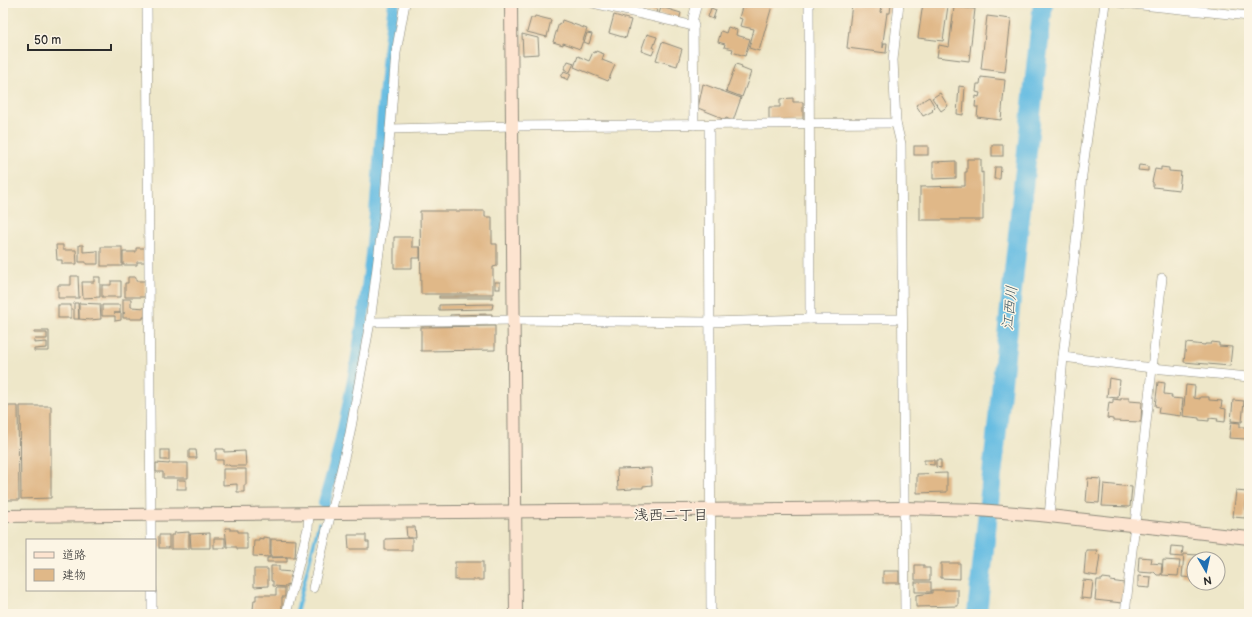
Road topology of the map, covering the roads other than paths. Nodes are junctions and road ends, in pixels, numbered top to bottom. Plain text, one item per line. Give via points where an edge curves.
1 (147, 3) edge
2 (405, 3) edge
3 (511, 3) edge
4 (593, 3) edge
5 (697, 3) edge
6 (809, 3) edge
7 (898, 3) edge
8 (1105, 3) edge
9 (1122, 3) edge
10 (1249, 16) edge
11 (694, 26) junction
12 (896, 123) junction
13 (809, 124) junction
14 (694, 125) junction
15 (709, 125) junction
16 (512, 126) junction
17 (390, 129) junction
18 (1162, 278) dead end
19 (810, 319) junction
20 (902, 319) junction
21 (514, 320) junction
22 (370, 322) junction
23 (709, 322) junction
24 (1063, 357) junction
25 (1152, 368) junction
26 (1249, 377) edge
27 (904, 508) junction
28 (710, 510) junction
29 (332, 512) junction
30 (515, 512) junction
31 (309, 513) junction
32 (151, 514) junction
33 (3, 516) edge
34 (1045, 516) junction
35 (1134, 526) junction
36 (1249, 538) edge
37 (151, 539) edge
38 (313, 588) dead end
39 (152, 591) edge
40 (152, 614) edge
41 (286, 614) edge
42 (516, 614) edge
43 (711, 614) edge
44 (905, 614) edge
45 (1125, 614) edge

1 - 32 street
2 - 17 street via 396,54
3 - 16 street
4 - 11 street
5 - 11 street via 693,18
6 - 13 street
7 - 12 street via 893,60
8 - 24 street via 1082,176
9 - 10 street
11 - 14 street
12 - 13 street
12 - 20 street via 901,144
13 - 15 street
13 - 19 street
14 - 15 street
14 - 16 street
15 - 23 street
16 - 17 street
16 - 21 street
17 - 22 street via 384,213
18 - 25 street
19 - 20 street
19 - 23 street
20 - 27 street
21 - 22 street
21 - 23 street
21 - 30 street
22 - 29 street via 350,433
23 - 28 street
24 - 25 street
24 - 34 street
25 - 26 street
25 - 35 street
27 - 28 street
27 - 34 street via 978,510
27 - 44 street
28 - 30 street
28 - 43 street
29 - 30 street
29 - 31 street
29 - 38 street
30 - 42 street
31 - 32 street
31 - 41 street via 308,528
32 - 33 street
32 - 37 street
34 - 35 street
35 - 36 street
35 - 45 street
39 - 40 street

